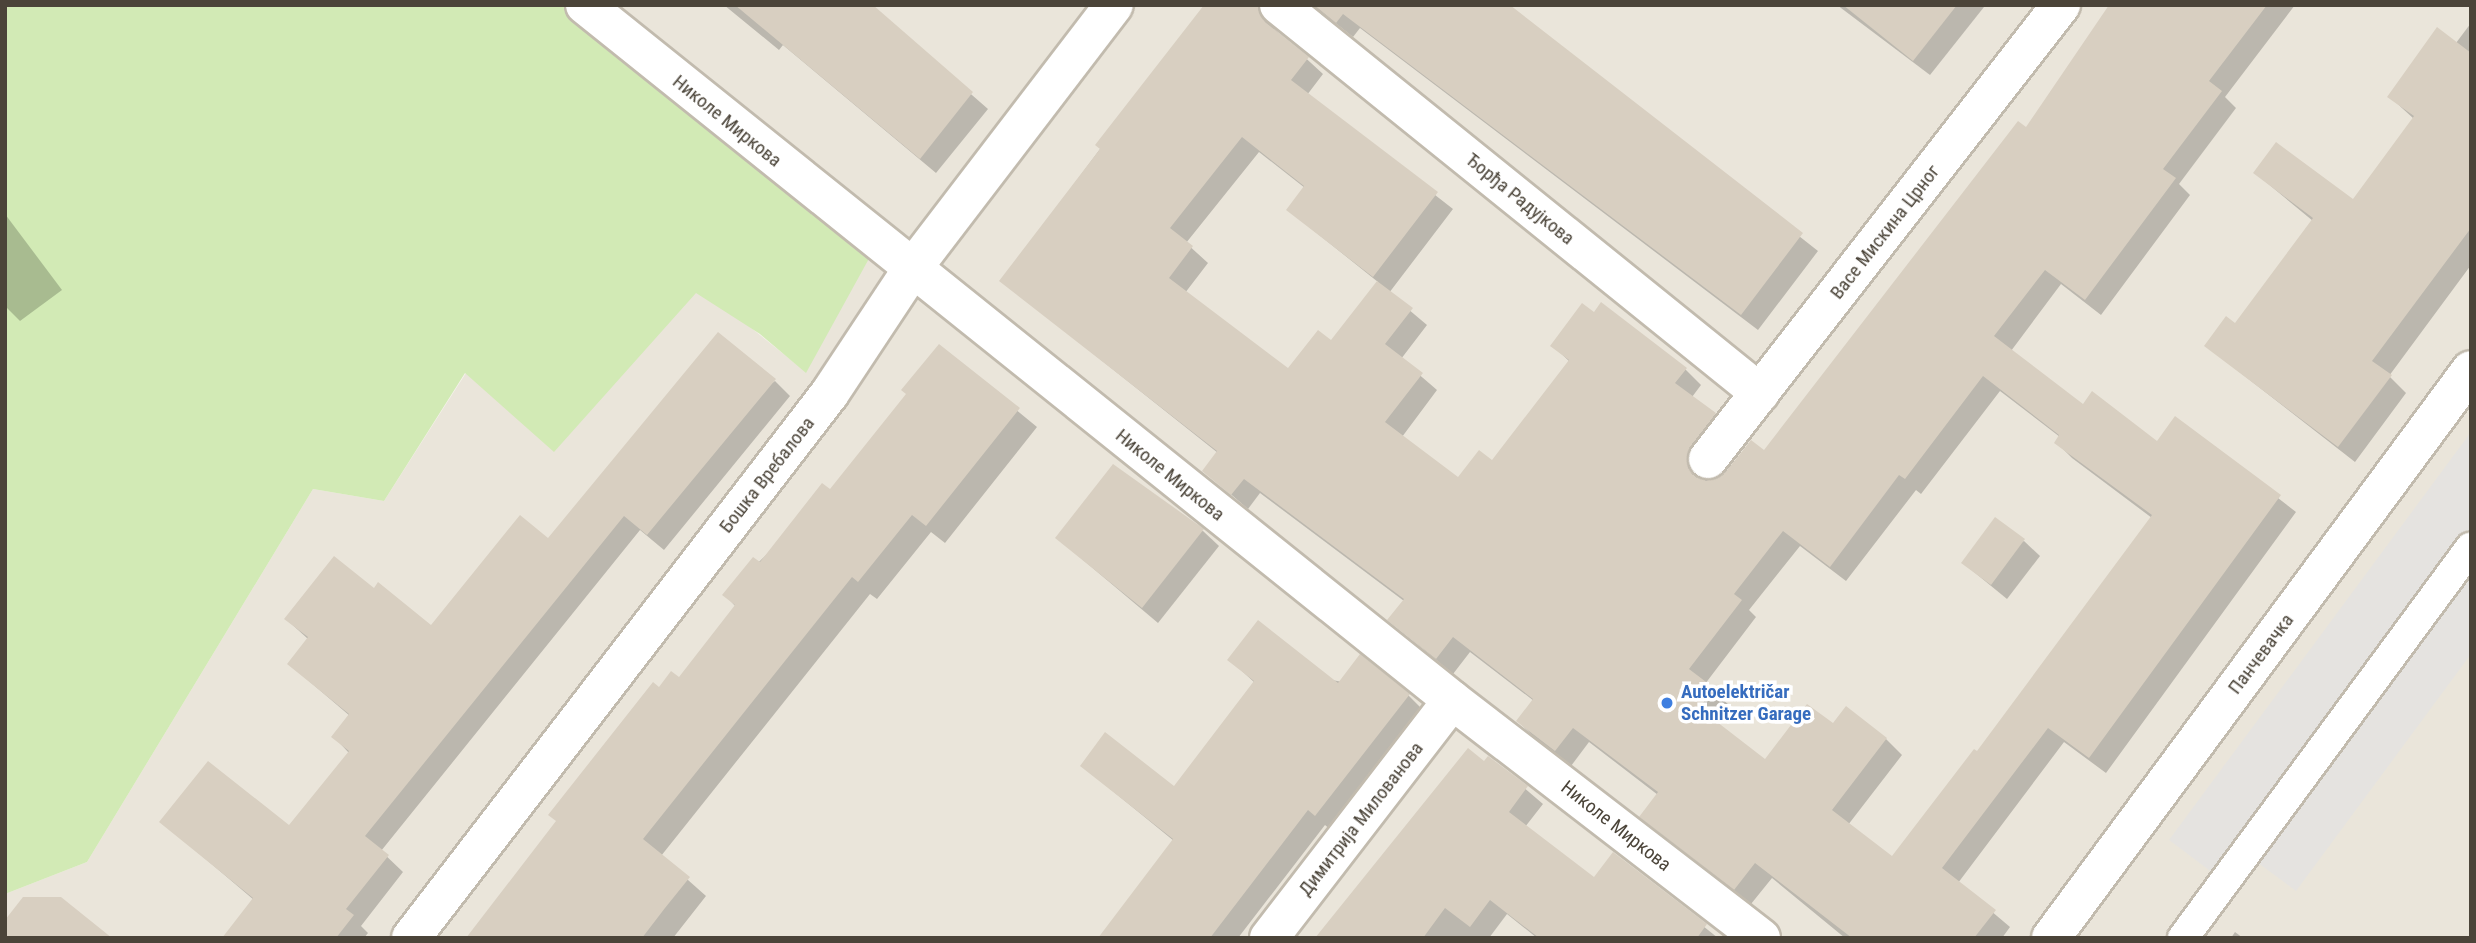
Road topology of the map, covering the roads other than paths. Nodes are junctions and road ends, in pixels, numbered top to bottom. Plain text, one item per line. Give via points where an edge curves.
1 (585, 5) edge
2 (1114, 5) edge
3 (1279, 5) edge
4 (2061, 5) edge
5 (912, 269) junction
6 (2471, 370) edge
7 (1760, 393) junction
8 (1709, 459) dead end
9 (2471, 548) edge
10 (1452, 700) junction
11 (411, 938) edge
12 (1269, 938) edge
13 (1761, 938) edge
14 (2051, 938) edge
15 (2183, 938) edge

1 - 5 street, Николе Миркова
2 - 5 street, Бошка Вребалова
3 - 7 street, Ђорђа Радујкова
4 - 7 street, Васе Мискина Црног
5 - 10 street, Николе Миркова
5 - 11 street, Бошка Вребалова via 831,393
6 - 14 street, Панчевачка
7 - 8 street, Васе Мискина Црног
9 - 15 lane
10 - 12 street, Димитрија Милованова
10 - 13 street, Николе Миркова

